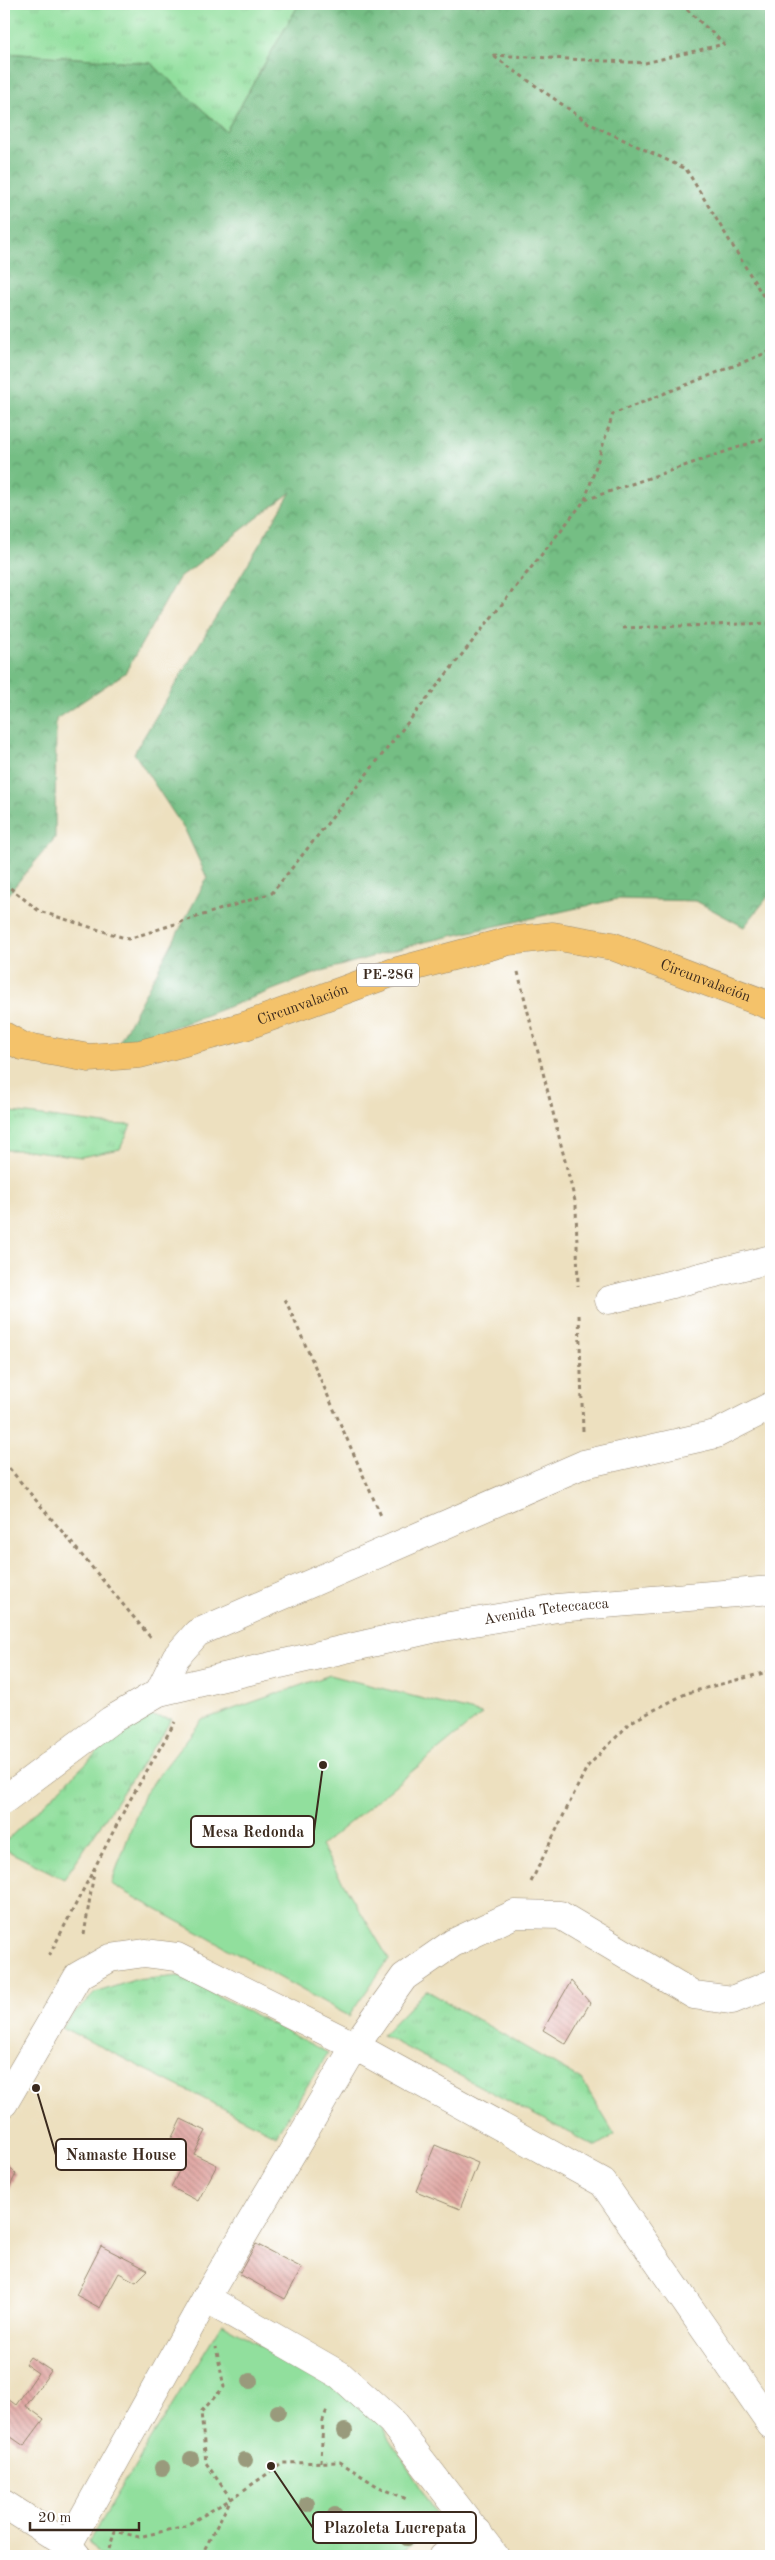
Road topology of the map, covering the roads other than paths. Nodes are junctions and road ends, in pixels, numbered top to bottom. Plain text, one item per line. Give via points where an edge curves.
1 (771, 1006) edge
2 (4, 1036) edge
3 (771, 1259) edge
4 (609, 1300) dead end
5 (771, 1406) edge
6 (771, 1590) edge
7 (159, 1692) junction
8 (4, 1800) edge
9 (771, 1984) edge
10 (354, 2046) junction
11 (4, 2103) edge
12 (206, 2298) junction
13 (771, 2425) edge
14 (4, 2504) edge
15 (478, 2532) junction
16 (73, 2550) edge
17 (443, 2556) edge
18 (495, 2556) edge

1 - 2 highway, Circunvalación / PE-28G via 612,946 553,936 509,942 404,970 245,1026 140,1054 90,1058 22,1046
3 - 4 street
5 - 7 street via 716,1434 584,1464 197,1633 176,1657
6 - 7 street, Avenida Teteccacca via 557,1608 432,1629
7 - 8 street, Avenida Teteccacca via 111,1720
9 - 10 street via 732,2000 694,1995 560,1915 515,1914 453,1943 404,1976
10 - 11 street via 177,1957 146,1953 110,1958 78,1976
10 - 12 street
10 - 13 street via 602,2183
12 - 15 street via 340,2375 391,2421
12 - 16 street
14 - 16 street
15 - 17 street
15 - 18 street

